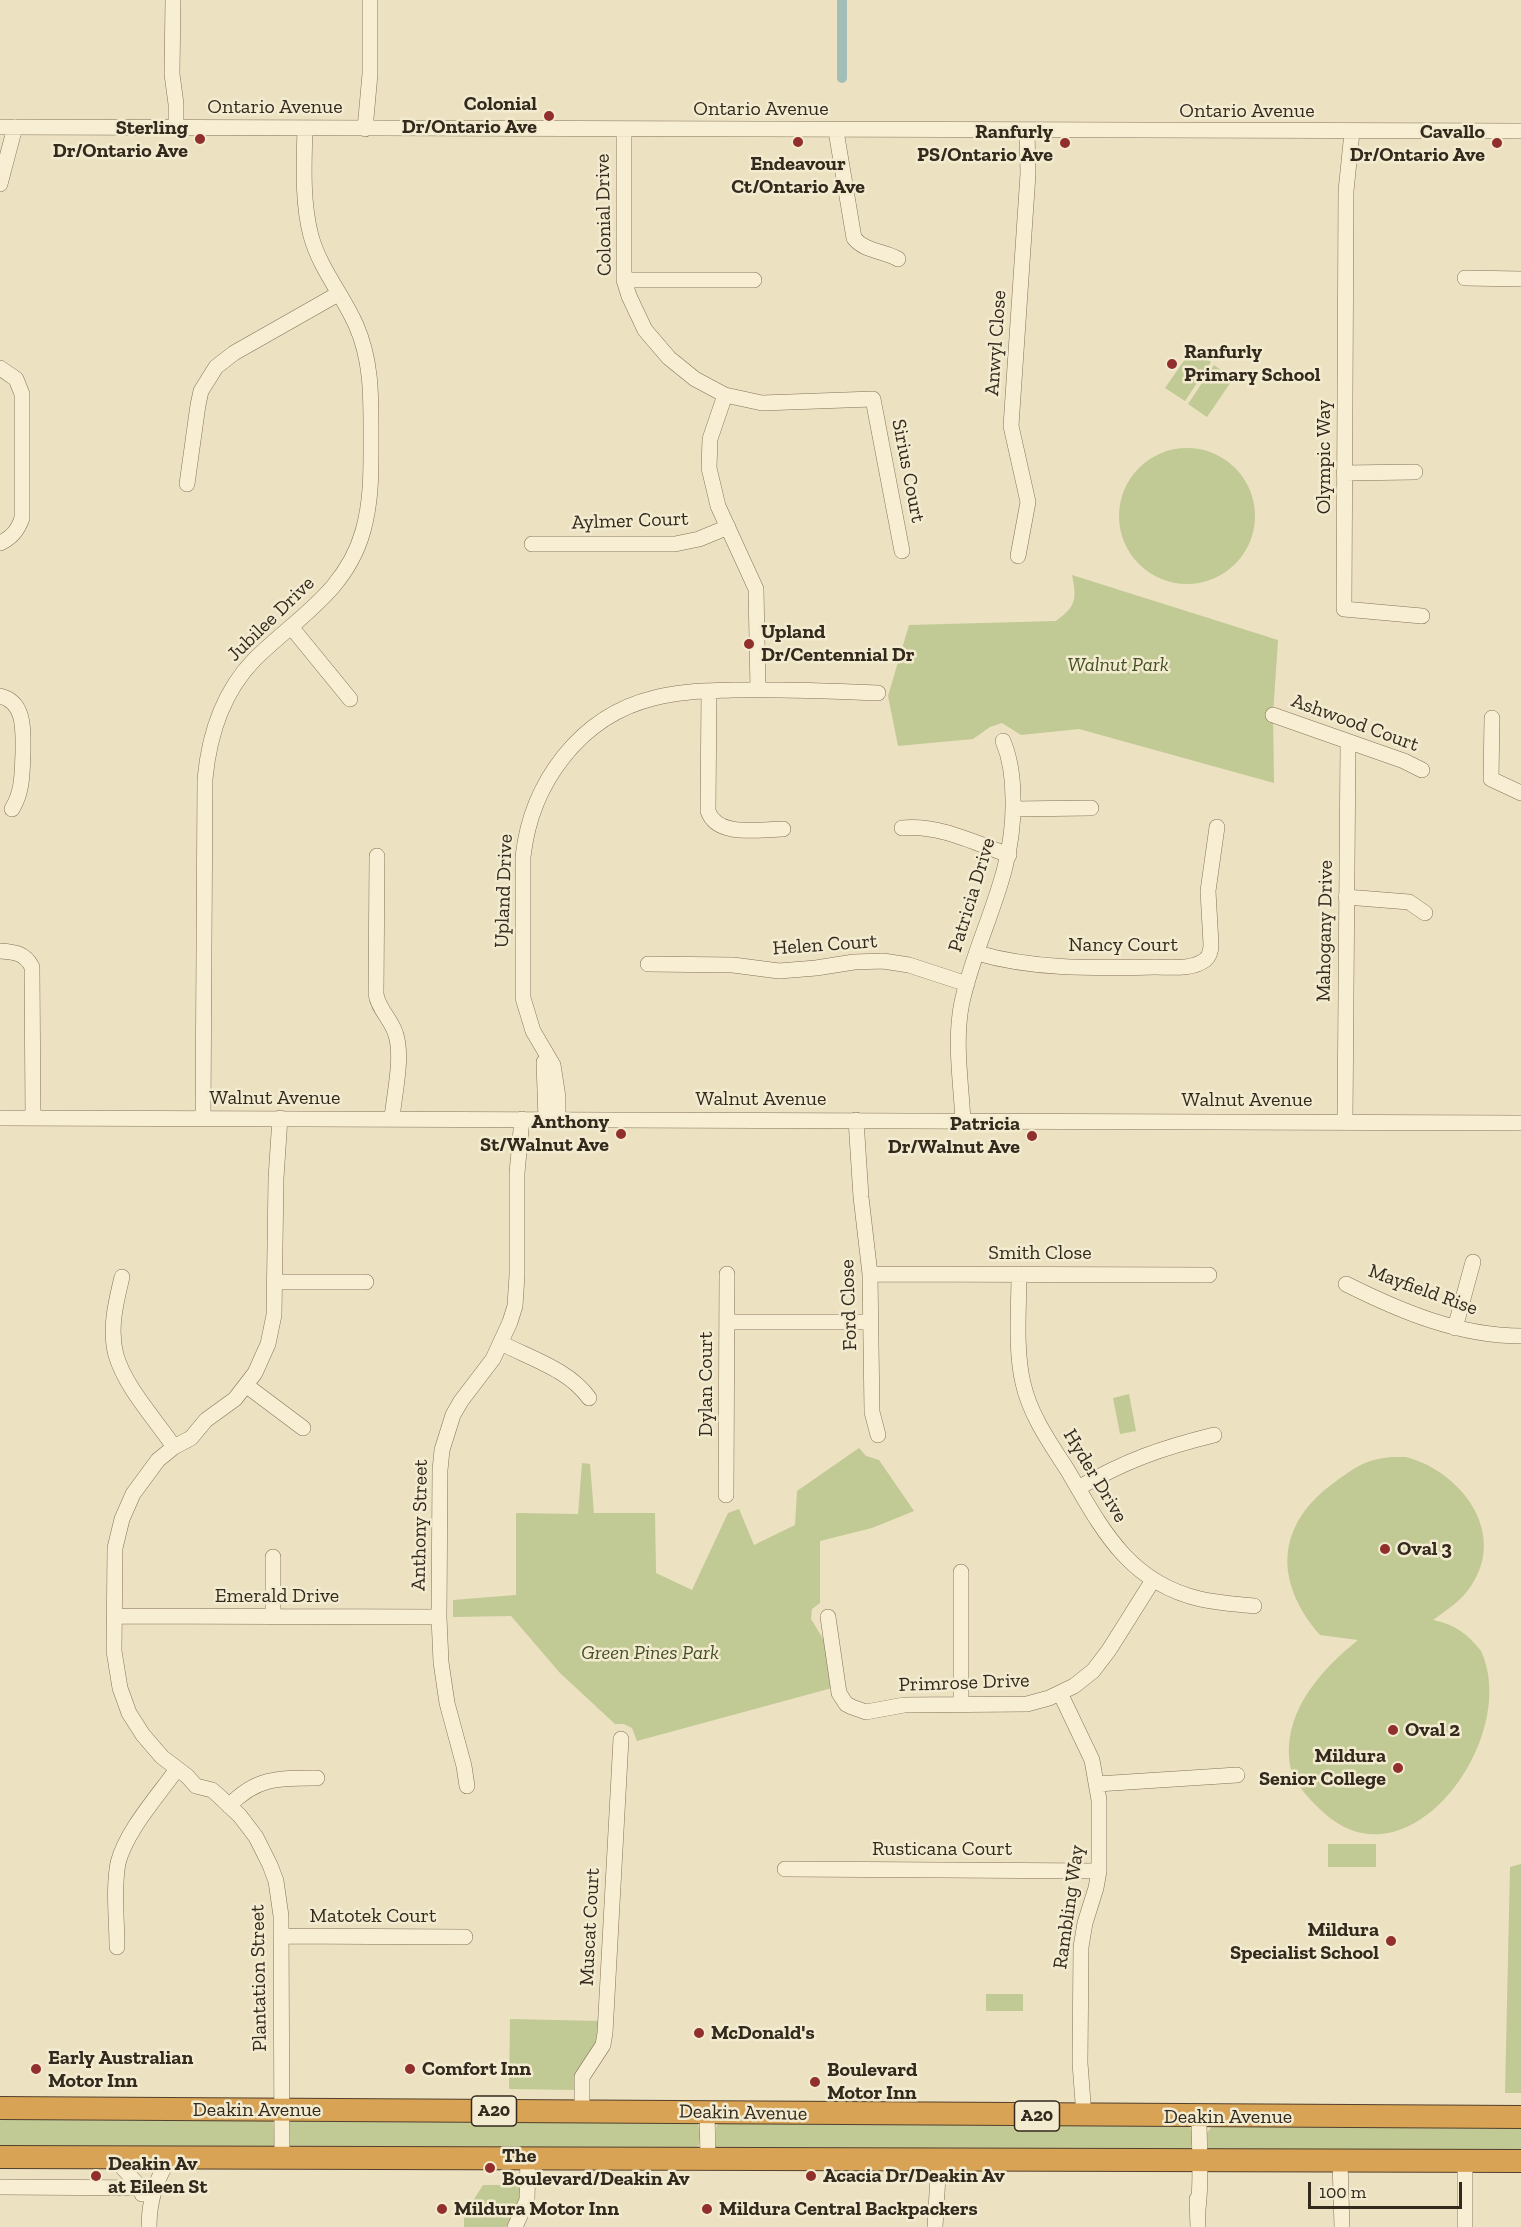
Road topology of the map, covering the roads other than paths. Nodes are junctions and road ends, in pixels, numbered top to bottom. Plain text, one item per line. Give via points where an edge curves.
1 (173, 0) edge
2 (370, 0) edge
3 (7, 127) edge
4 (172, 128) junction
5 (305, 128) junction
6 (369, 129) junction
7 (624, 130) junction
8 (836, 131) junction
9 (1027, 131) junction
10 (1521, 131) edge
11 (1346, 132) junction
12 (0, 184) edge
13 (898, 259) dead end
14 (1465, 278) dead end
15 (1521, 279) edge
16 (624, 280) junction
17 (754, 280) dead end
18 (338, 294) junction
19 (0, 369) edge
20 (724, 395) junction
21 (873, 399) joint
22 (1344, 472) junction
23 (1415, 472) dead end
24 (187, 484) dead end
25 (728, 527) junction
26 (0, 543) edge
27 (532, 544) dead end
28 (902, 551) dead end
29 (1018, 556) dead end
30 (1422, 616) dead end
31 (292, 628) junction
32 (758, 690) junction
33 (709, 691) junction
34 (878, 693) dead end
35 (0, 696) edge
36 (350, 699) dead end
37 (1273, 715) dead end
38 (1492, 718) dead end
39 (1003, 741) dead end
40 (1348, 742) junction
41 (1422, 770) dead end
42 (1521, 793) edge
43 (12, 808) dead end
44 (1013, 808) junction
45 (1090, 808) dead end
46 (902, 828) dead end
47 (1217, 828) dead end
48 (783, 829) dead end
49 (1009, 855) junction
50 (377, 856) dead end
51 (1346, 897) junction
52 (1425, 913) dead end
53 (0, 951) edge
54 (977, 953) junction
55 (648, 964) dead end
56 (967, 984) junction
57 (0, 1118) edge
58 (33, 1118) junction
59 (203, 1118) junction
60 (276, 1118) junction
61 (397, 1119) junction
62 (517, 1119) junction
63 (552, 1119) junction
64 (861, 1120) junction
65 (957, 1121) junction
66 (1344, 1121) junction
67 (1521, 1123) edge
68 (1473, 1262) dead end
69 (727, 1274) dead end
70 (870, 1274) junction
71 (1019, 1274) junction
72 (1209, 1275) dead end
73 (122, 1277) dead end
74 (275, 1282) junction
75 (366, 1282) dead end
76 (1346, 1284) dead end
77 (727, 1322) junction
78 (872, 1322) junction
79 (1455, 1328) junction
80 (1521, 1336) edge
81 (501, 1343) junction
82 (247, 1386) junction
83 (589, 1398) dead end
84 (303, 1428) dead end
85 (878, 1435) dead end
86 (1214, 1435) dead end
87 (174, 1446) junction
88 (1078, 1488) junction
89 (726, 1495) dead end
90 (273, 1557) dead end
91 (961, 1572) dead end
92 (1153, 1580) junction
93 (1254, 1606) dead end
94 (115, 1616) junction
95 (273, 1617) junction
96 (439, 1617) junction
97 (828, 1617) dead end
98 (1060, 1693) junction
99 (961, 1705) junction
100 (621, 1739) dead end
101 (177, 1769) junction
102 (1237, 1775) dead end
103 (317, 1778) dead end
104 (1097, 1784) junction
105 (467, 1786) dead end
106 (229, 1806) junction
107 (785, 1869) dead end
108 (1099, 1870) junction
109 (281, 1936) junction
110 (465, 1937) dead end
111 (117, 1947) dead end
112 (0, 2108) edge
113 (281, 2110) junction
114 (582, 2111) junction
115 (707, 2112) junction
116 (1080, 2116) junction
117 (1199, 2117) junction
118 (1521, 2117) edge
119 (0, 2157) edge
120 (113, 2157) junction
121 (170, 2157) junction
122 (282, 2157) junction
123 (528, 2158) junction
124 (708, 2158) junction
125 (934, 2159) junction
126 (1199, 2160) junction
127 (1340, 2161) junction
128 (1465, 2161) junction
129 (1521, 2162) edge
130 (0, 2187) edge
131 (146, 2188) junction
132 (934, 2222) edge
133 (149, 2227) edge
134 (515, 2227) edge
135 (1198, 2227) edge
136 (1342, 2227) edge
137 (1465, 2227) edge

1 - 4 street via 172,74 167,104
2 - 6 street
3 - 4 street, Ontario Avenue
3 - 12 street
4 - 5 street, Ontario Avenue
5 - 6 street, Ontario Avenue
5 - 18 street, Jubilee Drive via 306,215 315,250
6 - 7 street, Ontario Avenue
7 - 8 street, Ontario Avenue
7 - 16 street, Colonial Drive
8 - 9 street, Ontario Avenue
8 - 13 street via 854,238 861,245
9 - 11 street, Ontario Avenue
9 - 29 street, Anwyl Close via 1028,174 1011,426 1028,502
10 - 11 street, Ontario Avenue
11 - 22 street, Olympic Way
14 - 15 street
16 - 17 street
16 - 20 street, Colonial Drive via 645,330 669,358
18 - 24 street via 234,353 216,368 201,391
18 - 31 street, Jubilee Drive via 362,339 370,376 369,508 349,565 324,598
19 - 26 street via 9,373 20,387 23,411 22,518 12,536
20 - 21 street, Colonial Drive via 762,403
20 - 25 street via 710,439 710,468 718,506
21 - 28 street, Sirius Court
22 - 23 street
22 - 30 street, Olympic Way via 1344,609
25 - 27 street, Aylmer Court via 675,544
25 - 32 street via 756,589
31 - 36 street
31 - 59 street, Jubilee Drive via 242,675 225,704 210,743 205,779
32 - 33 street, Upland Drive
32 - 34 street, Upland Drive
33 - 48 street via 710,816 718,826 728,829
33 - 63 street, Upland Drive via 653,698 602,722 564,756 540,793 529,821 524,848 523,998 540,1044
35 - 43 street via 19,710 23,724 21,789
37 - 40 street, Ashwood Court
38 - 42 street via 1491,779
39 - 44 street, Patricia Drive via 1012,770
40 - 41 street, Ashwood Court
40 - 51 street, Mahogany Drive
44 - 45 street
44 - 49 street, Patricia Drive
46 - 49 street via 936,830
47 - 54 street, Nancy Court via 1208,891 1211,944 1204,961 1188,966 1087,969
49 - 54 street, Patricia Drive
50 - 61 street via 376,994 396,1035 402,1097
51 - 52 street via 1409,902
51 - 66 street, Mahogany Drive
53 - 58 street via 20,954 32,967
54 - 56 street, Patricia Drive
55 - 56 street, Helen Court via 733,965 778,971 883,961 909,965
56 - 65 street, Patricia Drive via 959,1020
57 - 58 street, Walnut Avenue
58 - 59 street, Walnut Avenue
59 - 60 street, Walnut Avenue
60 - 61 street, Walnut Avenue
60 - 74 street, Plantation Street
61 - 62 street, Walnut Avenue
62 - 63 street, Walnut Avenue
62 - 81 street, Anthony Street via 516,1292
63 - 64 street, Walnut Avenue
64 - 65 street, Walnut Avenue
64 - 70 street, Ford Close via 861,1203
65 - 66 street, Walnut Avenue
66 - 67 street, Walnut Avenue
68 - 79 street
69 - 77 street, Dylan Court
70 - 71 street, Smith Close
70 - 78 street, Ford Close
71 - 72 street, Smith Close
71 - 88 street, Hyder Drive via 1020,1362 1026,1395
73 - 87 street via 114,1316 116,1355 127,1379
74 - 75 street
74 - 82 street, Plantation Street via 268,1344
76 - 79 street, Mayfield Rise
77 - 78 street
77 - 89 street, Dylan Court
78 - 85 street, Ford Close via 872,1412
79 - 80 street, Mayfield Rise
81 - 83 street via 566,1375
81 - 96 street, Anthony Street via 460,1401 442,1450
82 - 84 street
82 - 87 street, Plantation Street via 191,1438
86 - 88 street via 1146,1454
87 - 94 street, Plantation Street via 140,1482 122,1519 116,1548
88 - 92 street, Hyder Drive via 1116,1548
90 - 95 street
91 - 99 street
92 - 93 street, Hyder Drive via 1201,1599
92 - 98 street, Primrose Drive via 1101,1662 1084,1679
94 - 95 street, Emerald Drive
94 - 101 street, Plantation Street via 116,1670 124,1701 143,1735
95 - 96 street, Emerald Drive
96 - 105 street, Anthony Street via 444,1684
97 - 99 street, Primrose Drive via 839,1693 846,1704 866,1712 904,1705
98 - 99 street, Primrose Drive via 1027,1704
98 - 104 street, Rambling Way via 1092,1760
100 - 114 street, Muscat Court via 605,2033 603,2045 582,2077
101 - 106 street, Plantation Street via 200,1788 215,1792
101 - 111 street via 122,1852 117,1879
102 - 104 street
103 - 106 street via 258,1783
104 - 108 street, Rambling Way
106 - 109 street, Plantation Street via 248,1826 270,1865 280,1899
107 - 108 street, Rusticana Court
108 - 116 street, Rambling Way via 1081,1947 1080,2063 1075,2094
109 - 110 street, Matotek Court
109 - 113 street, Plantation Street
112 - 113 highway, Deakin Avenue / A20
113 - 114 highway, Deakin Avenue / A20
113 - 122 street, Plantation Street
114 - 115 highway, Deakin Avenue / A20
115 - 116 highway, Deakin Avenue / A20
115 - 124 street
116 - 117 highway, Deakin Avenue / A20
117 - 118 highway, Deakin Avenue / A20
117 - 126 street
119 - 120 highway, A20
120 - 121 highway, A20
120 - 131 street
121 - 122 highway, A20
121 - 131 street
122 - 123 highway, A20
123 - 124 highway, A20
123 - 134 street via 527,2200
124 - 125 highway, A20
125 - 126 highway, A20
125 - 132 street
126 - 127 highway, A20
126 - 135 street via 1202,2184
127 - 128 highway, A20
127 - 136 street
128 - 129 highway, A20
128 - 137 street
130 - 131 street
131 - 133 street

